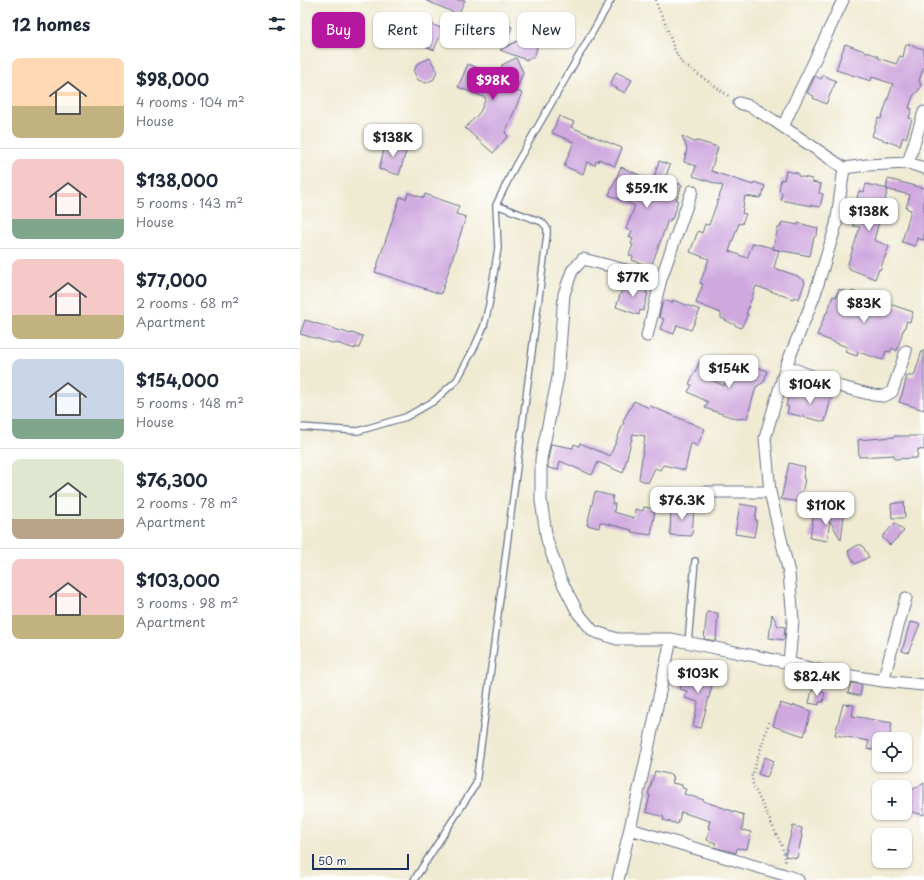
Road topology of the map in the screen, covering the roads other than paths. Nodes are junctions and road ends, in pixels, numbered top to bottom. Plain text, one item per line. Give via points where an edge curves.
1 (610, 0) edge
2 (843, 0) edge
3 (739, 103) road end
4 (924, 112) edge
5 (783, 127) junction
6 (908, 163) junction
7 (844, 168) junction
8 (924, 168) edge
9 (692, 191) dead end
10 (496, 205) junction
11 (661, 278) junction
12 (647, 336) dead end
13 (906, 350) dead end
14 (786, 366) junction
15 (300, 427) edge
16 (704, 492) dead end
17 (770, 492) junction
18 (695, 561) dead end
19 (906, 598) dead end
20 (671, 639) junction
21 (688, 643) junction
22 (789, 663) junction
23 (883, 681) junction
24 (924, 685) edge
25 (630, 829) junction
26 (414, 880) edge
27 (618, 880) edge
28 (798, 880) edge

1 - 10 lane via 515,166
2 - 5 street
3 - 5 street via 750,106
4 - 6 street
5 - 7 street
6 - 7 street
6 - 8 street
7 - 14 street via 836,225 814,297
9 - 11 street
10 - 15 lane via 498,248 489,305 484,326 457,380 434,401 406,417 358,431
10 - 26 lane via 542,222 547,228 547,235 476,784
11 - 12 street
11 - 20 street via 583,259 572,270 564,294 558,377 541,459 541,501 547,540 560,578 578,613 593,631 617,639
13 - 14 street via 892,392 884,396 838,386
14 - 17 street via 765,438
16 - 17 street
17 - 22 street via 789,573 793,620
18 - 21 lane
19 - 23 street
20 - 21 street
20 - 25 street
21 - 22 street
22 - 23 street
23 - 24 street
25 - 27 street
25 - 28 street

